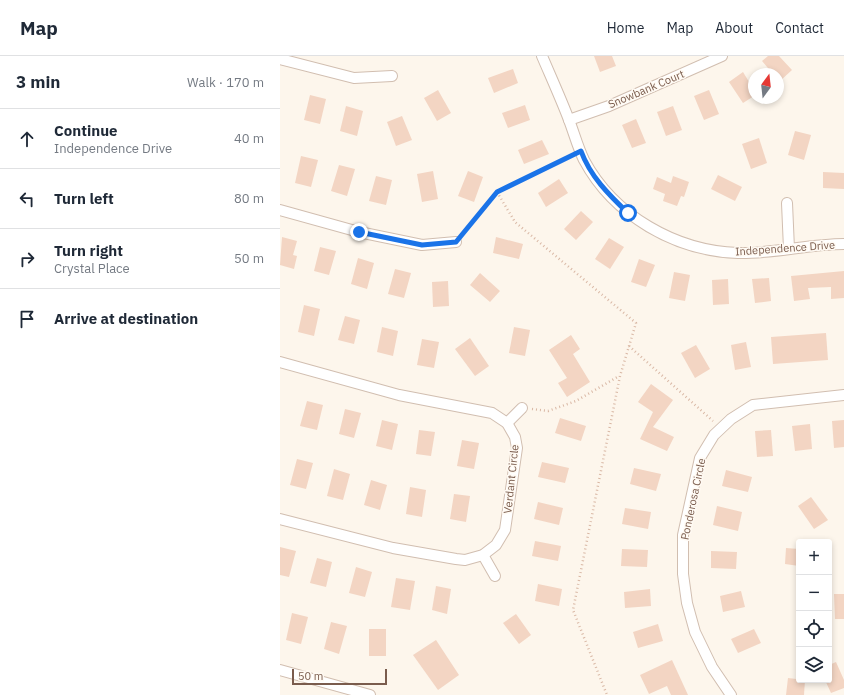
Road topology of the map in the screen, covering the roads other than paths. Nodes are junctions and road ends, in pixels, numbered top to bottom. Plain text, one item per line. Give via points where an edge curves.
1 (542, 56) edge
2 (722, 56) edge
3 (280, 59) edge
4 (392, 76) dead end
5 (569, 120) junction
6 (787, 203) dead end
7 (280, 210) edge
8 (456, 242) road end
9 (844, 244) edge
10 (788, 248) junction
11 (280, 362) edge
12 (844, 395) edge
13 (522, 408) road end
14 (507, 423) junction
15 (280, 519) edge
16 (483, 555) junction
17 (495, 576) dead end
18 (280, 670) edge
19 (370, 695) edge
20 (731, 695) edge

1 - 5 street, Independence Drive
2 - 5 street, Snowbank Court via 609,106
3 - 4 street via 354,78
5 - 10 street, Independence Drive via 584,160 603,188 628,213 649,228 713,251 739,253
6 - 10 street
7 - 8 street via 359,232 422,245
9 - 10 street, Independence Drive
11 - 14 street via 399,395 492,413
12 - 20 street, Ponderosa Circle via 753,406 721,428 700,458 683,535 683,574 687,604 695,632 712,667
13 - 14 street
14 - 16 street, Verdant Circle via 515,437 517,448 505,530 496,545
15 - 16 street, Verdant Circle via 393,548 465,560
16 - 17 street
18 - 19 street

